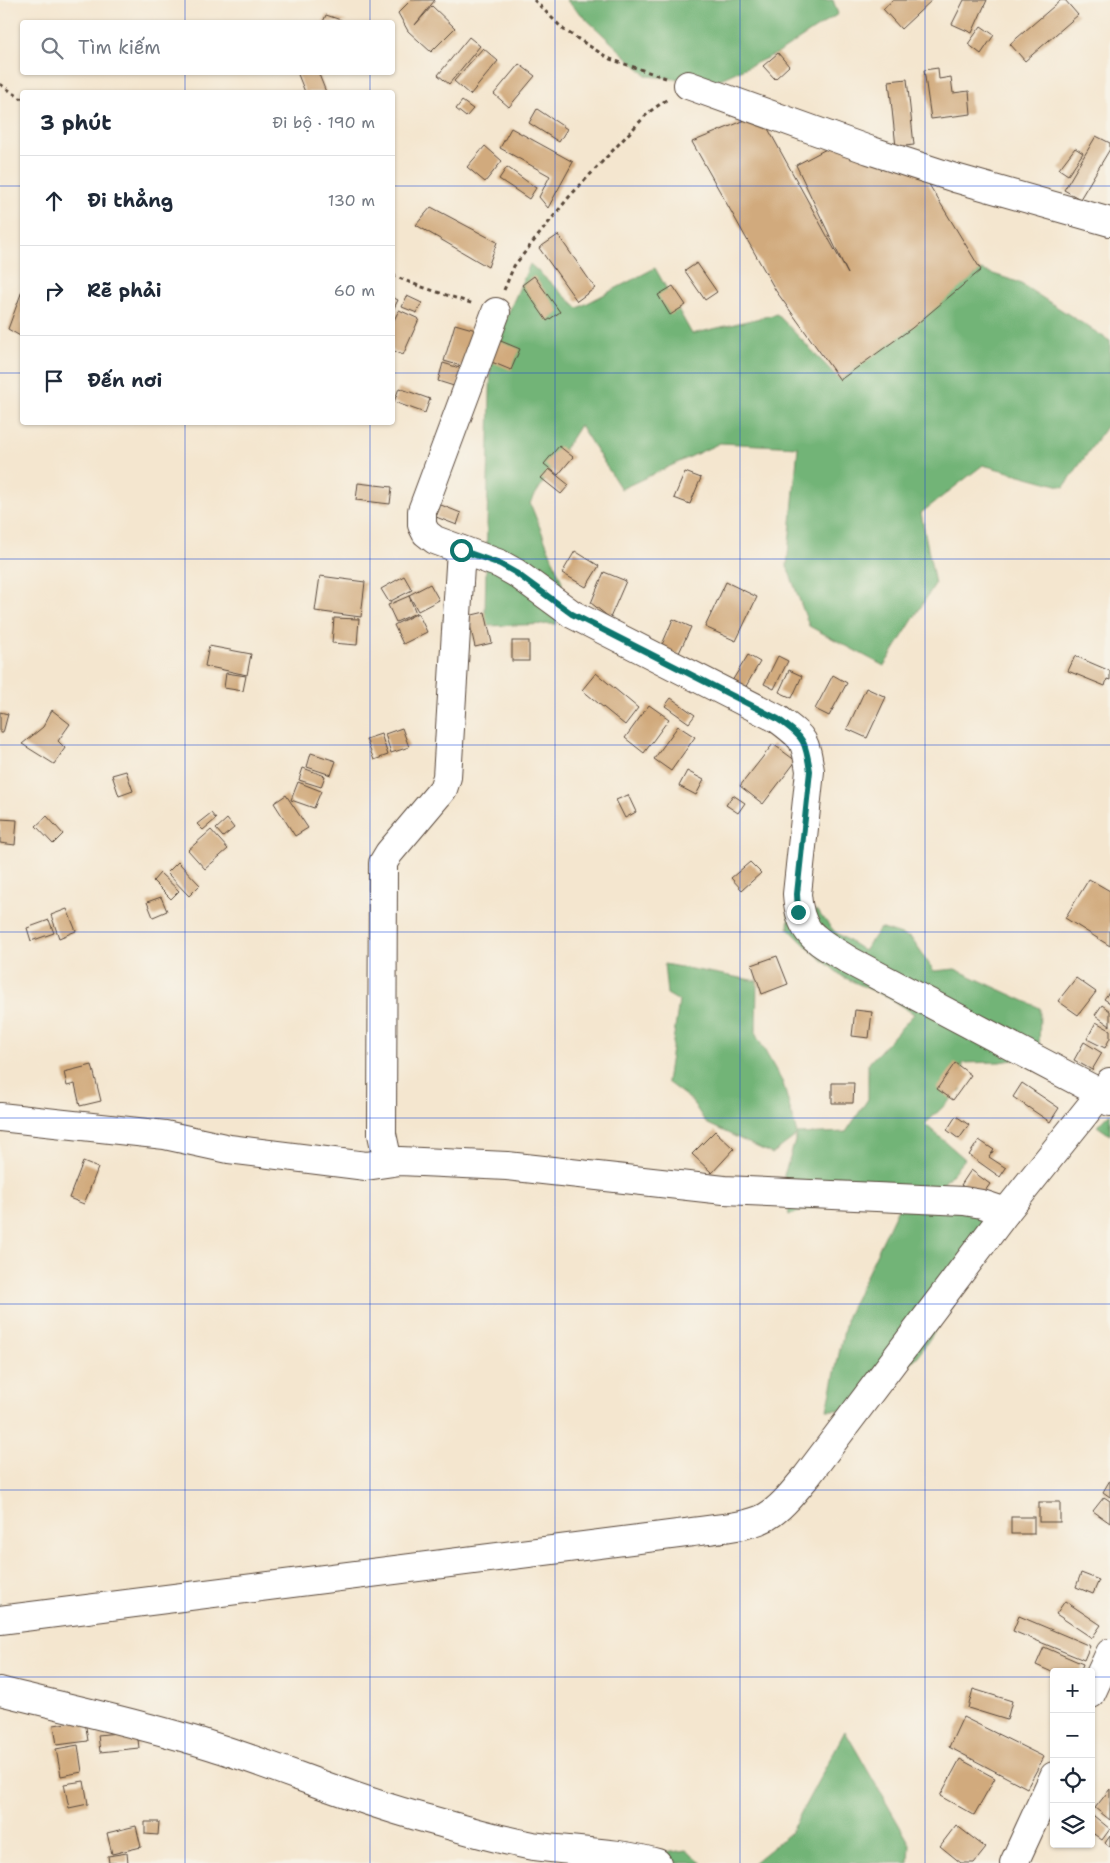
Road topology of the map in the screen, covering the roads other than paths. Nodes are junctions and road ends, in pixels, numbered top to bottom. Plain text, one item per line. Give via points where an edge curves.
1 (688, 85) road end
2 (1110, 222) edge
3 (496, 312) road end
4 (461, 550) junction
5 (1107, 1093) edge
6 (0, 1117) edge
7 (388, 1162) junction
8 (1006, 1212) junction
9 (0, 1620) edge
10 (1110, 1653) edge
11 (1095, 1685) edge
12 (0, 1691) edge
13 (1050, 1785) edge
14 (657, 1863) edge
15 (1014, 1863) edge

1 - 2 street via 955,178
3 - 4 street via 422,512 422,526 426,533
4 - 5 street via 500,564 572,614 778,719 802,737 810,771 797,894 798,912 810,935 850,961
4 - 7 street via 447,776 443,790 383,863 382,1134
5 - 8 street
6 - 7 street via 165,1135 229,1149 321,1162 366,1166
7 - 8 street via 508,1166 724,1190 955,1200
8 - 9 street via 807,1476 780,1507 754,1523
10 - 11 street
12 - 14 street via 204,1743 356,1798 480,1833 534,1846 592,1851
13 - 15 street

